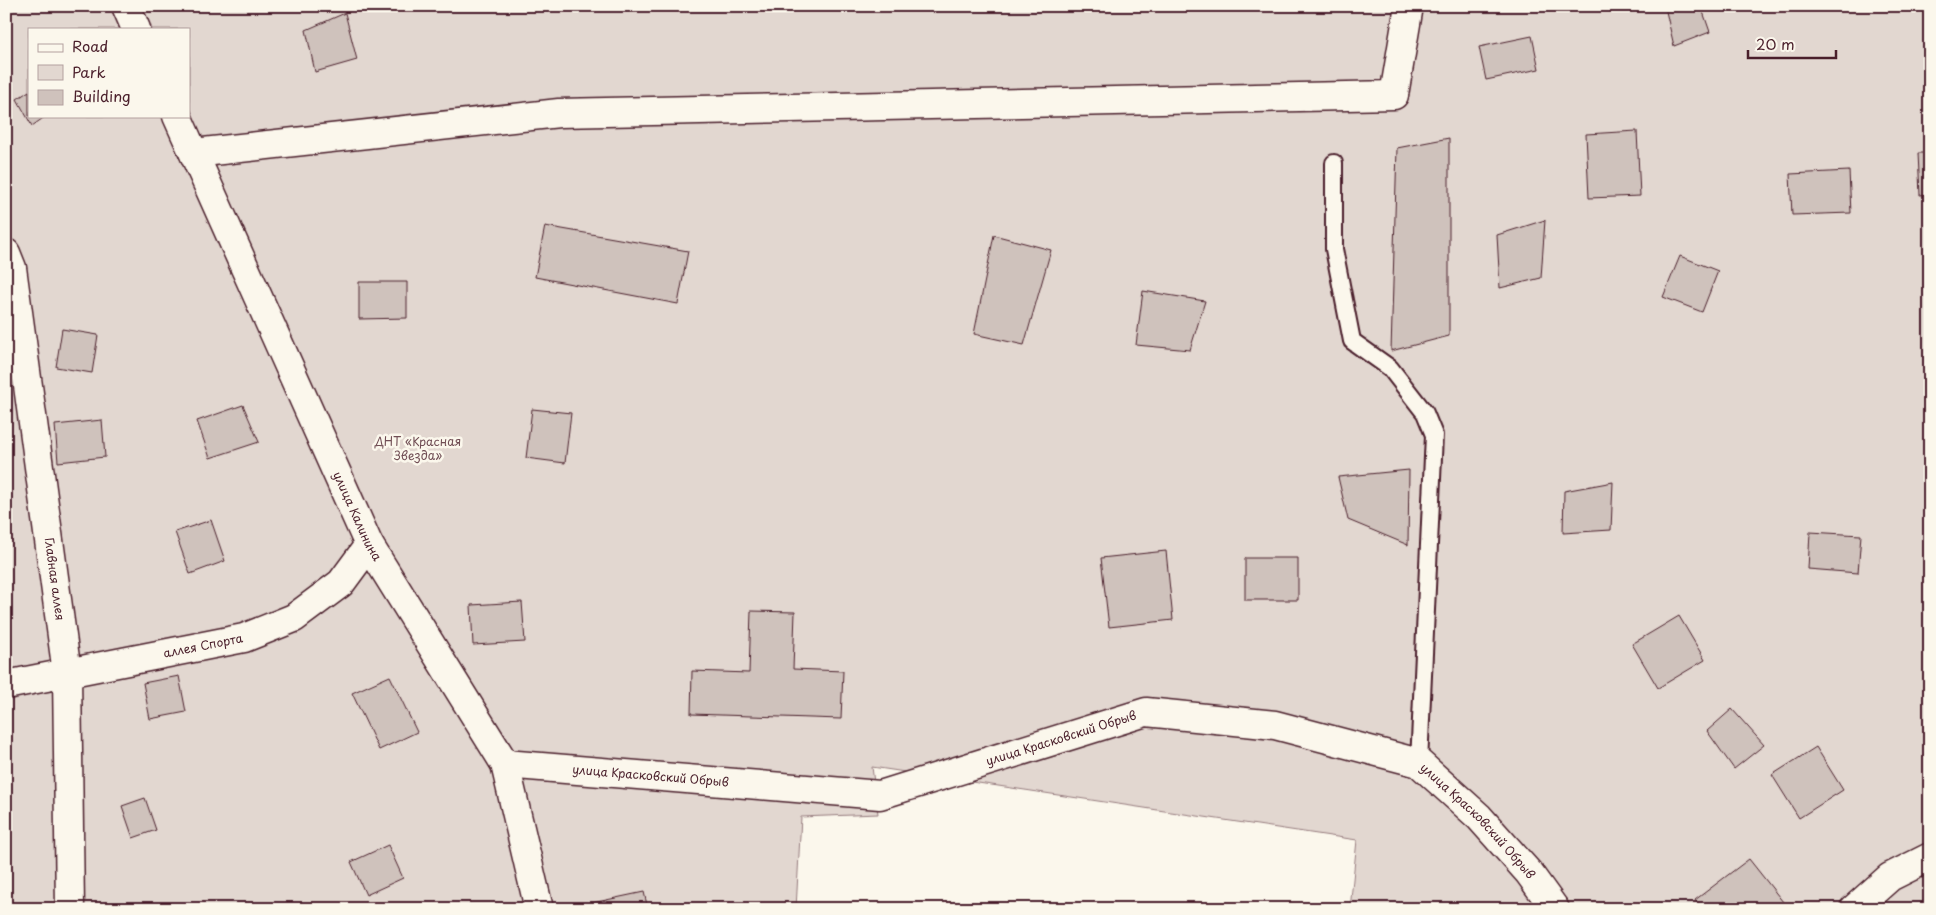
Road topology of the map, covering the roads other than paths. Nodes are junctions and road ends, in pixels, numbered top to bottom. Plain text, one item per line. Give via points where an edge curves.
1 (126, 6) edge
2 (1409, 6) edge
3 (136, 28) edge
4 (178, 118) edge
5 (194, 153) junction
6 (1334, 163) dead end
7 (6, 253) edge
8 (368, 545) junction
9 (66, 673) junction
10 (6, 685) edge
11 (1419, 763) junction
12 (505, 764) junction
13 (1930, 857) edge
14 (70, 909) edge
15 (539, 909) edge
16 (1556, 909) edge
17 (1854, 909) edge

1 - 3 street
2 - 5 street via 1394,95 559,113
4 - 5 street, улица Калинина
5 - 8 street, улица Калинина
6 - 11 lane via 1334,249 1352,340 1390,368 1425,413 1434,435
7 - 9 street, Главная аллея via 12,268
8 - 9 street, аллея Спорта via 341,584 294,618 244,638
8 - 12 street, улица Калинина
9 - 10 street, аллея Спорта
9 - 14 street, Главная аллея
11 - 12 street, улица Красковский Обрыв via 1275,725 1146,712 880,795
11 - 16 street, улица Красковский Обрыв via 1479,817
12 - 15 street, улица Калинина
13 - 17 street via 1890,877

